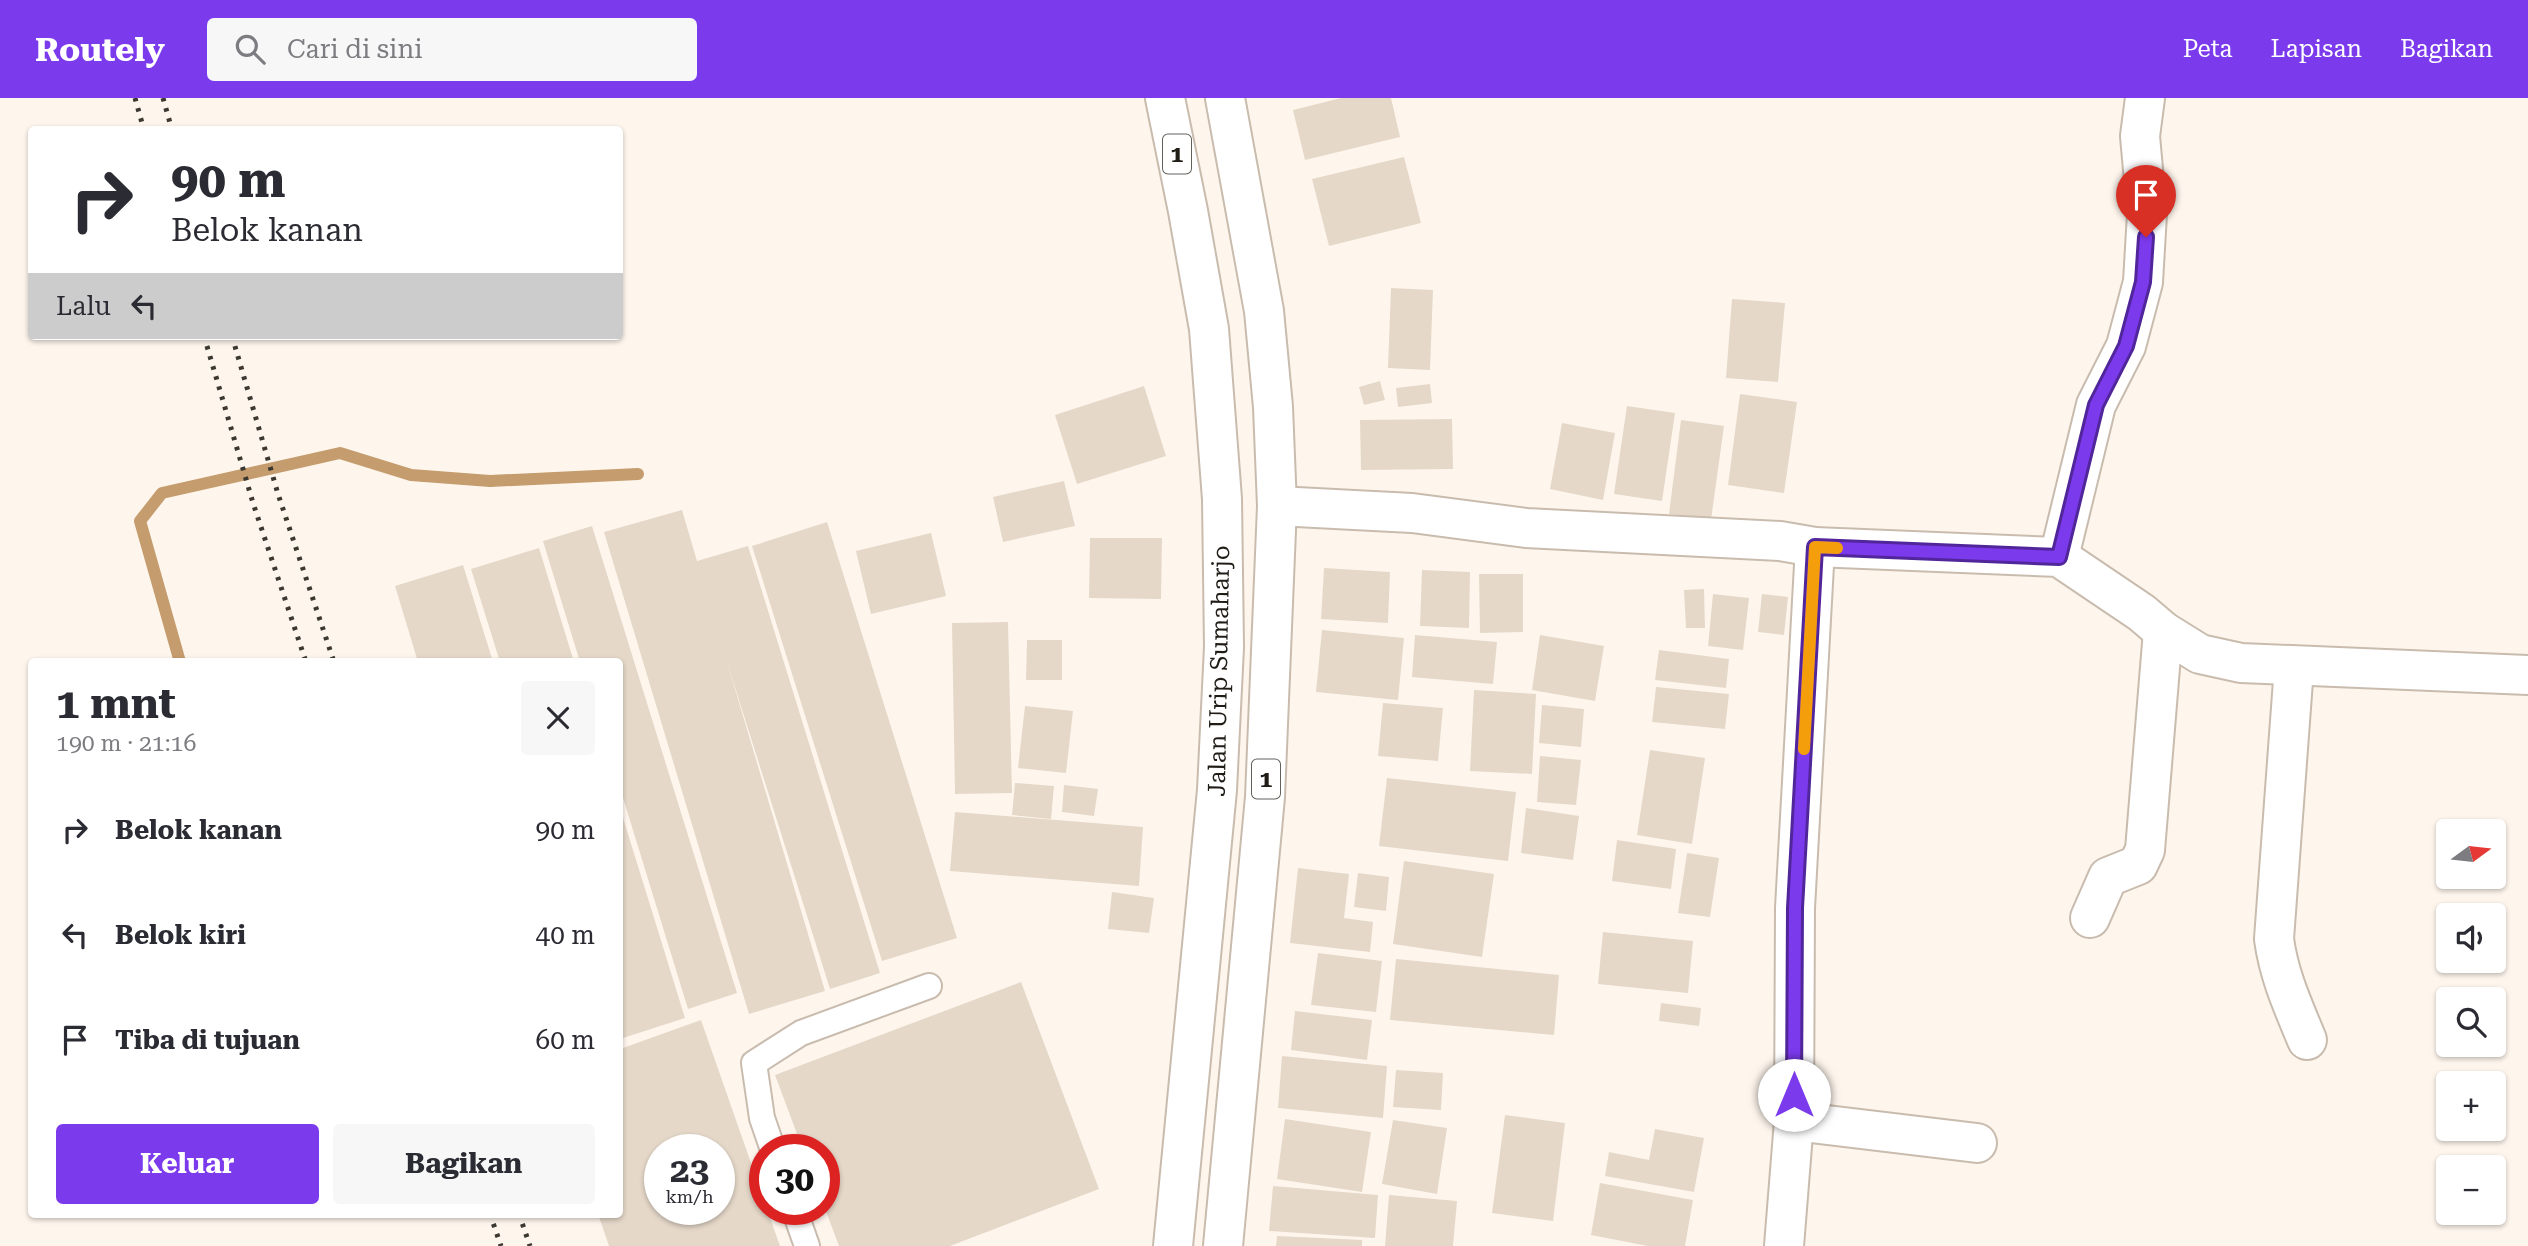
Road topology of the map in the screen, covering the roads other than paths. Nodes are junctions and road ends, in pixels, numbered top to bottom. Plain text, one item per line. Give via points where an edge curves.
1 (1165, 98) edge
2 (1225, 98) edge
3 (2145, 98) edge
4 (1277, 506) junction
5 (1815, 547) junction
6 (2059, 557) junction
7 (2163, 632) junction
8 (2294, 667) junction
9 (2528, 675) edge
10 (2090, 918) dead end
11 (929, 986) dead end
12 (2307, 1040) dead end
13 (1794, 1121) junction
14 (768, 1134) edge
15 (1977, 1143) dead end
16 (800, 1225) edge
17 (807, 1246) edge
18 (1172, 1246) edge
19 (1223, 1246) edge
20 (1784, 1246) edge

1 - 18 main road, Jalan Urip Sumaharjo / 1 via 1209,329 1222,499 1224,647 1216,803
2 - 4 main road, Jalan Urip Sumaharjo / 1 via 1264,311
3 - 6 main road via 2140,136 2147,214 2143,282 2126,346 2096,405
4 - 5 main road
4 - 19 main road, Jalan Urip Sumaharjo / 1 via 1265,797
5 - 6 main road
5 - 13 main road via 1795,908
6 - 7 main road
7 - 8 main road via 2200,654
7 - 10 main road via 2145,850 2138,865 2108,877
8 - 9 main road
8 - 12 main road via 2274,939 2283,983
11 - 14 lane via 801,1033 754,1063
13 - 15 main road
13 - 20 main road
16 - 17 lane

